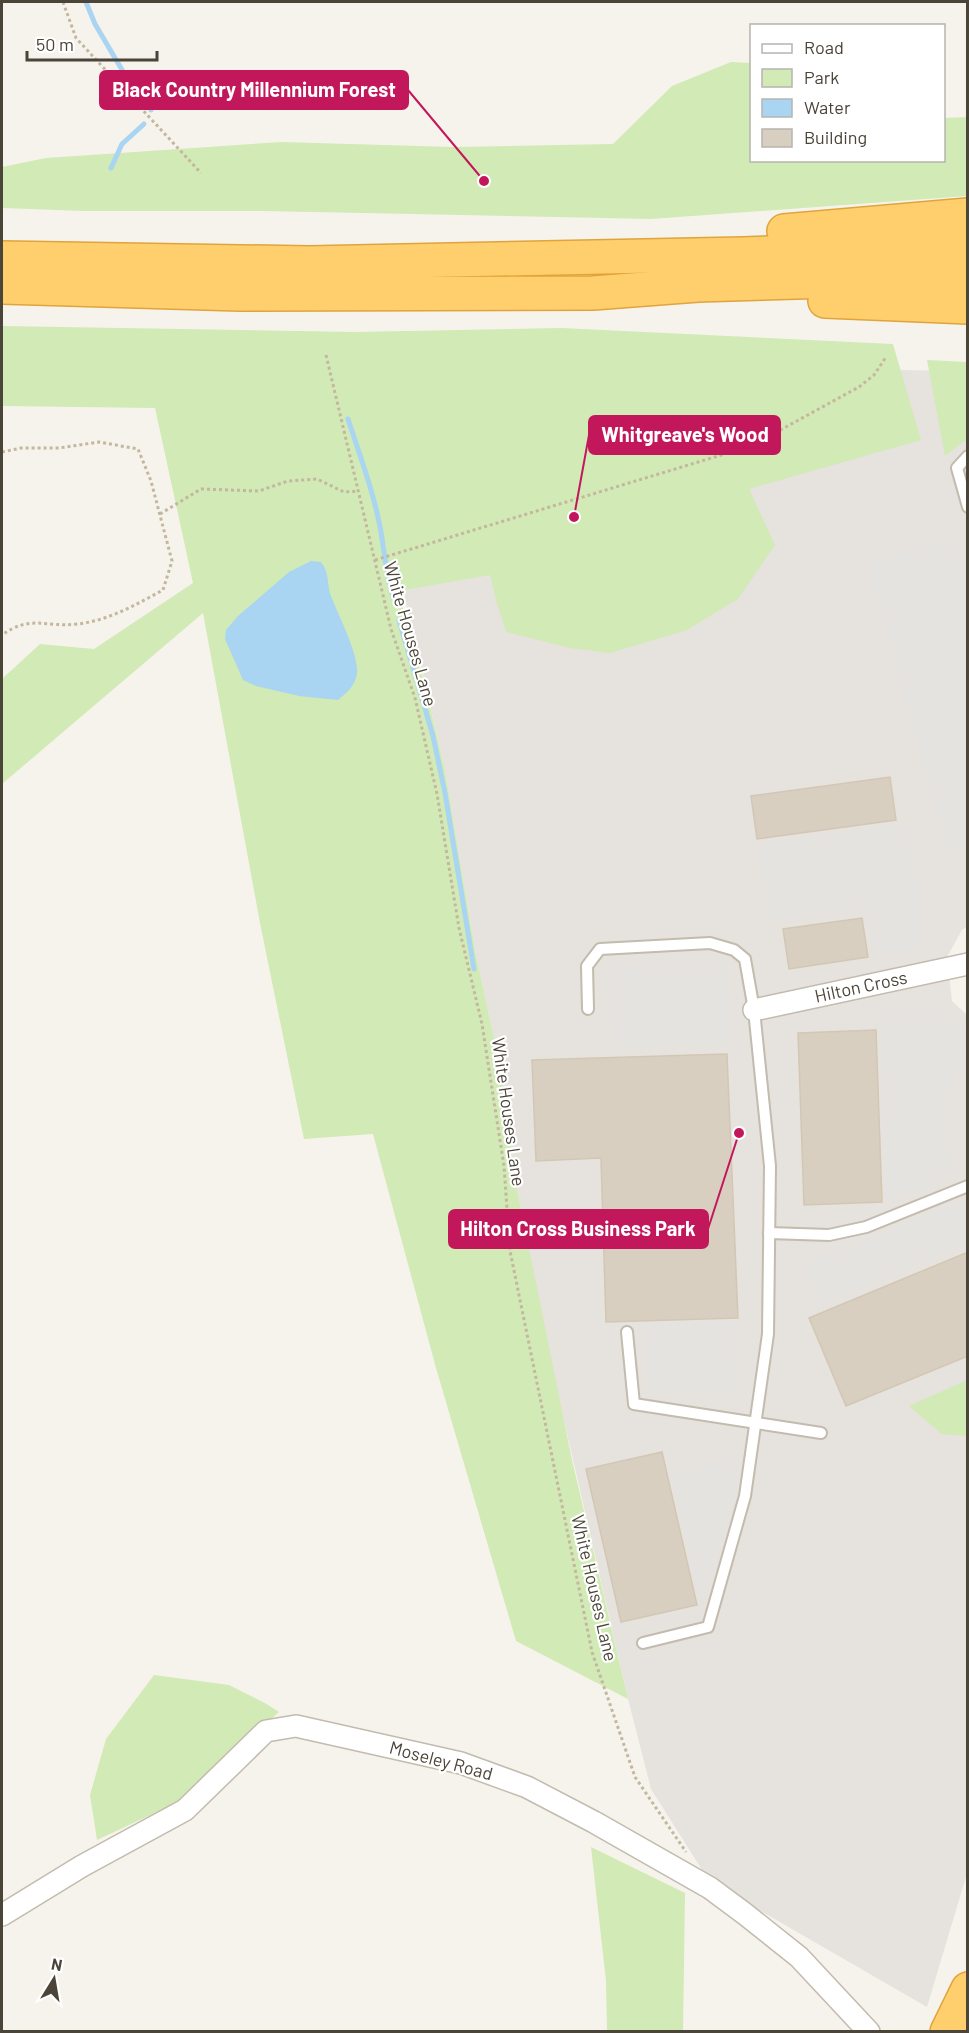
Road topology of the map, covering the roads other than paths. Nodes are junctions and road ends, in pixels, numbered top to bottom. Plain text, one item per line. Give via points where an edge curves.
1 (968, 215) edge
2 (968, 246) edge
3 (743, 254) junction
4 (2, 258) edge
5 (968, 276) edge
6 (2, 287) edge
7 (593, 293) junction
8 (968, 307) edge
9 (968, 456) edge
10 (968, 507) edge
11 (968, 964) edge
12 (588, 1010) dead end
13 (754, 1010) junction
14 (968, 1186) edge
15 (769, 1233) junction
16 (627, 1332) dead end
17 (756, 1423) junction
18 (821, 1433) dead end
19 (643, 1643) dead end
20 (2, 1916) edge
21 (968, 1989) edge
22 (865, 2030) edge
23 (947, 2031) edge

1 - 3 highway via 763,233
2 - 3 highway
3 - 4 highway via 309,263
5 - 7 highway via 699,285
6 - 7 highway via 240,294
7 - 8 highway via 679,300 766,299
9 - 10 lane via 957,468
11 - 13 street, Hilton Cross
12 - 13 lane via 587,966 600,949 710,943 734,950 745,959
13 - 15 lane via 770,1166
14 - 15 lane via 866,1227 829,1235
15 - 17 lane via 768,1334
16 - 17 lane via 634,1404
17 - 18 lane
17 - 19 lane via 746,1496 708,1627
20 - 22 street, Moseley Road via 82,1866 185,1810 266,1731 296,1726 461,1763 527,1787 594,1822 710,1888 799,1957
21 - 23 highway

